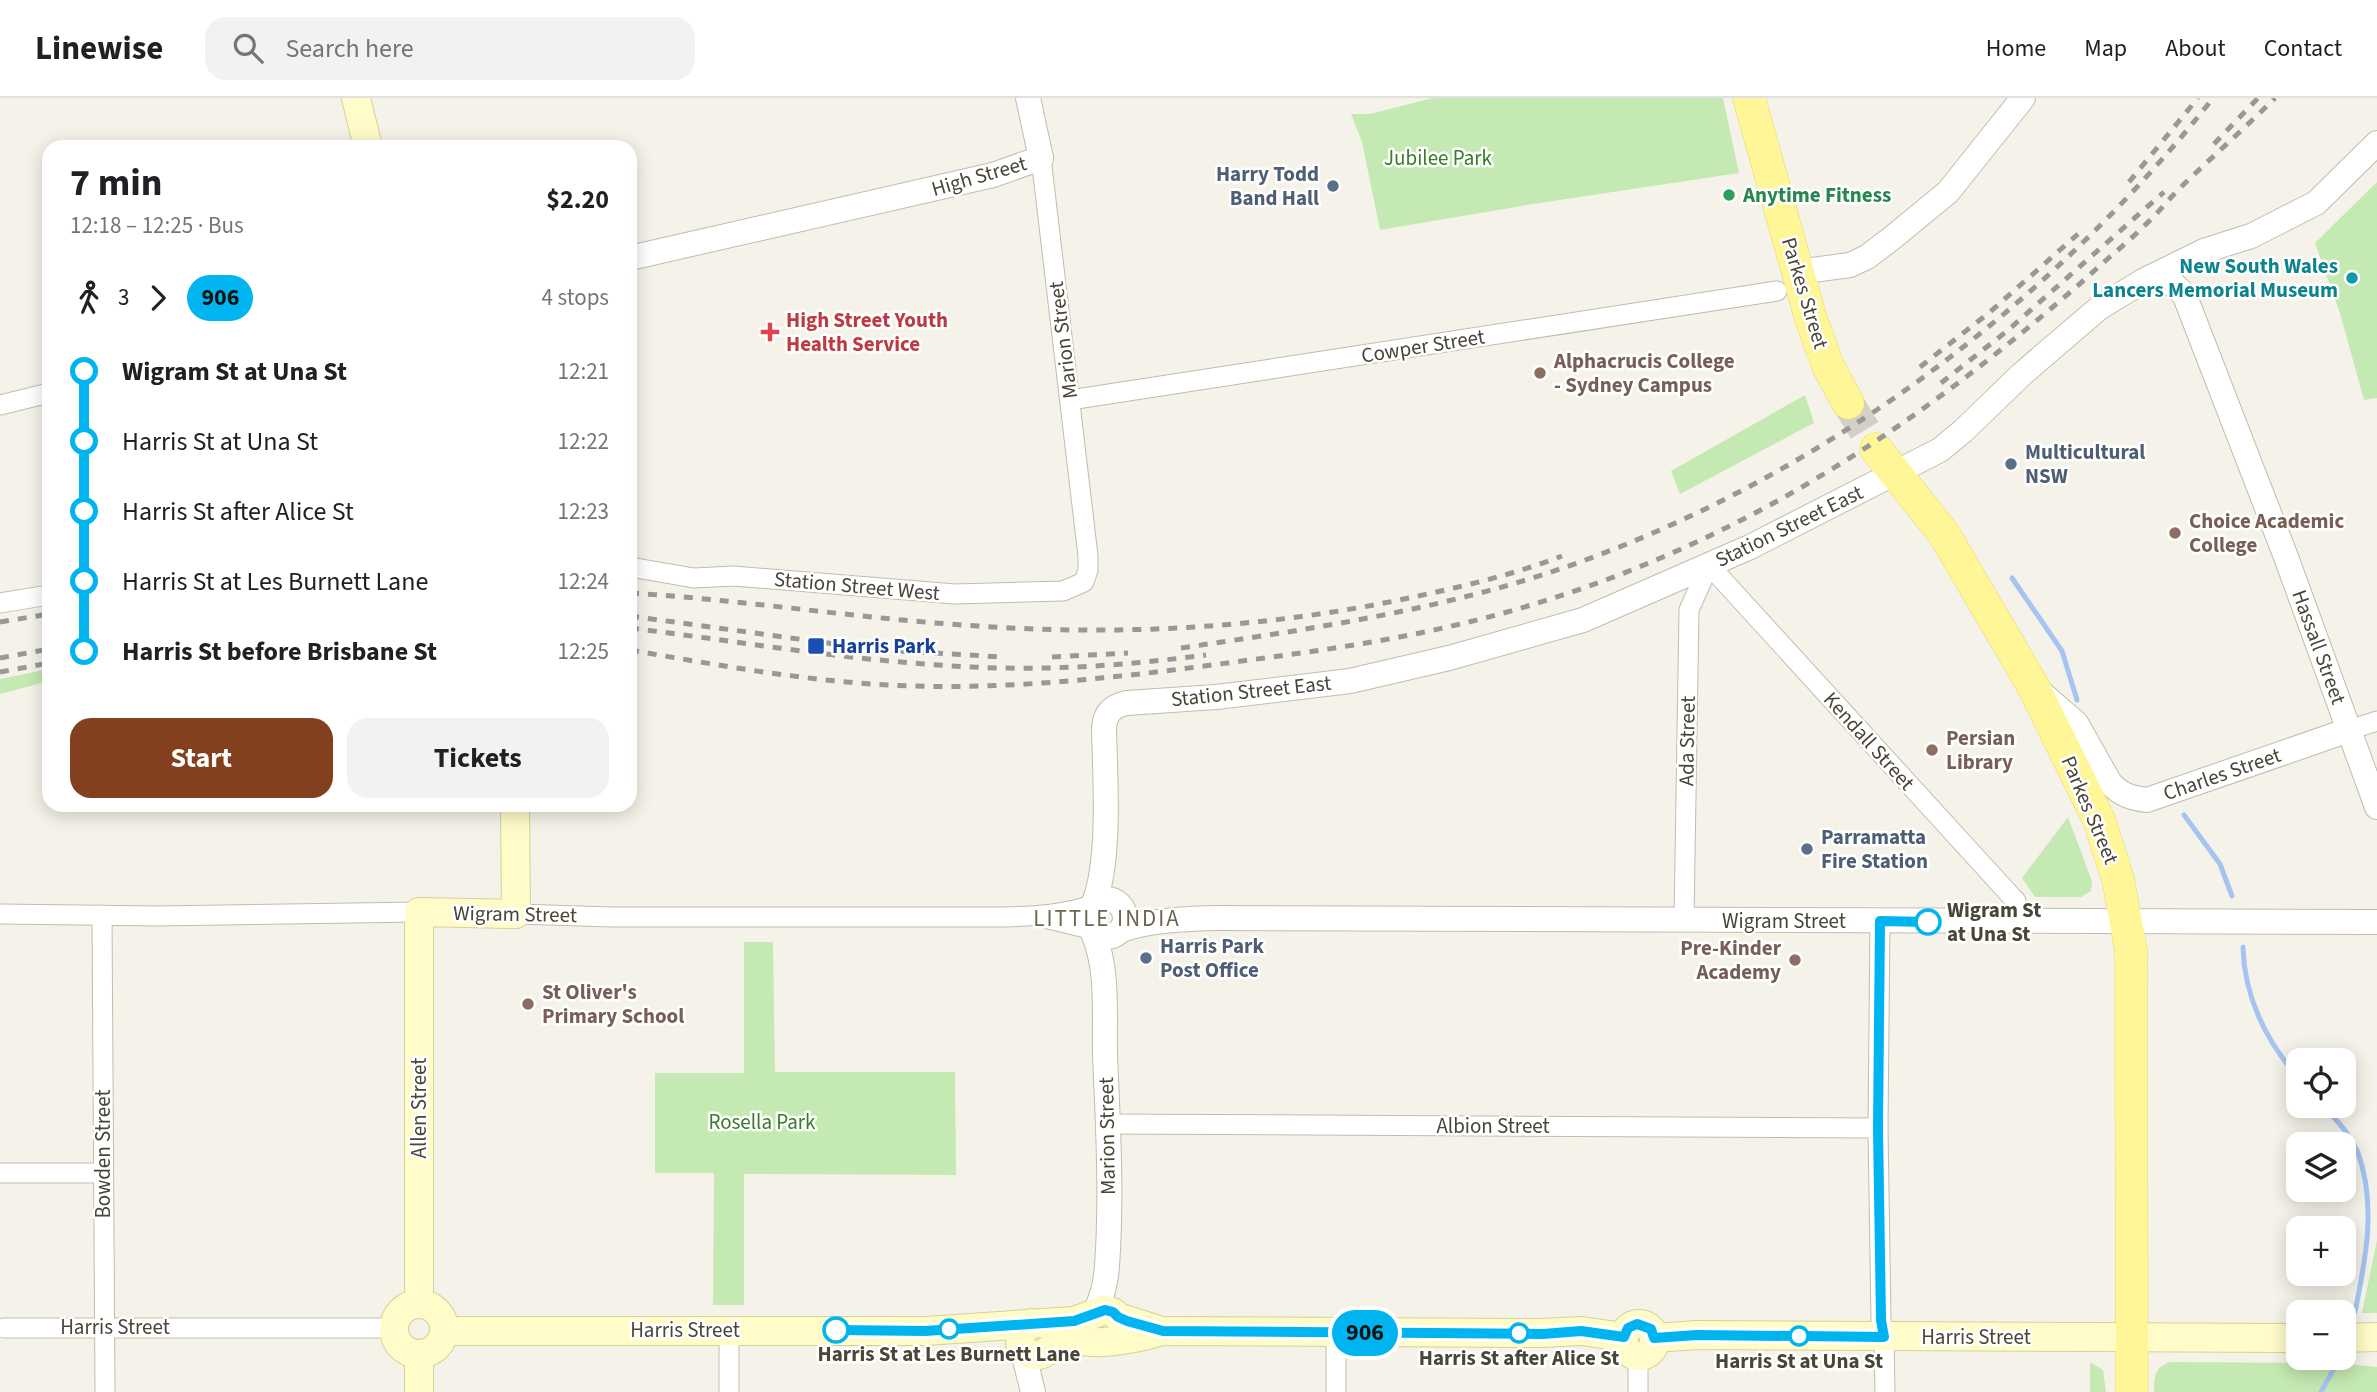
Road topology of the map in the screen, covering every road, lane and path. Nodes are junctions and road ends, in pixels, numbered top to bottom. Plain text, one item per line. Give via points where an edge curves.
1 (356, 98) edge
2 (1028, 98) edge
3 (1749, 98) edge
4 (2023, 98) edge
5 (366, 140) edge
6 (2377, 143) edge
7 (1041, 158) junction
8 (637, 241) edge
9 (637, 256) edge
10 (2151, 277) junction
11 (1787, 282) junction
12 (42, 395) edge
13 (1070, 400) junction
14 (1848, 403) tunnel mouth
15 (0, 405) edge
16 (1886, 461) junction
17 (1709, 565) junction
18 (637, 567) edge
19 (1084, 582) joint
20 (42, 595) edge
21 (0, 603) edge
22 (2033, 686) junction
23 (1110, 710) joint
24 (2377, 721) edge
25 (2348, 730) junction
26 (2377, 807) edge
27 (515, 812) edge
28 (419, 912) junction
29 (516, 914) junction
30 (0, 915) edge
31 (102, 915) junction
32 (1105, 918) junction
33 (1684, 920) junction
34 (1880, 921) junction
35 (2127, 921) junction
36 (2015, 922) junction
37 (2377, 922) edge
38 (1108, 1124) junction
39 (1878, 1128) junction
40 (0, 1173) edge
41 (102, 1173) junction
42 (419, 1303) junction
43 (1109, 1320) junction
44 (105, 1327) junction
45 (4, 1328) dead end
46 (394, 1328) junction
47 (729, 1330) junction
48 (445, 1331) junction
49 (1336, 1333) junction
50 (1884, 1337) junction
51 (2132, 1337) junction
52 (2377, 1337) edge
53 (2286, 1338) edge
54 (2356, 1338) edge
55 (1030, 1342) junction
56 (1639, 1343) junction
57 (419, 1354) junction
58 (105, 1392) edge
59 (419, 1392) edge
60 (729, 1392) edge
61 (1033, 1392) edge
62 (1039, 1392) edge
63 (1336, 1392) edge
64 (1638, 1392) edge
65 (1885, 1392) edge
66 (2132, 1392) edge

1 - 5 main road
2 - 7 street, Marion Street
3 - 11 main road, Parkes Street
4 - 11 street via 1948,192 1892,238 1850,265
6 - 10 street, Station Street East via 2316,203 2251,236 2204,251
7 - 8 street, High Street via 990,161
7 - 9 street, High Street via 944,187
7 - 13 street, Marion Street
10 - 16 street, Station Street East via 2081,323 1940,450
10 - 25 street, Hassall Street via 2183,292
11 - 13 street, Cowper Street
11 - 14 main road, Parkes Street
12 - 15 street
13 - 19 street, Marion Street via 1088,556
16 - 17 street, Station Street East via 1750,547
16 - 22 main road, Parkes Street via 1944,534
17 - 23 street, Station Street East via 1583,620 1449,658 1350,681 1127,703
17 - 33 street, Ada Street via 1689,610
17 - 36 street, Kendall Street via 2016,901
18 - 19 street, Station Street West via 694,578 734,576 972,595 1063,591
20 - 21 street
22 - 25 street, Charles Street via 2076,723 2110,783 2131,798 2147,800
22 - 35 main road, Parkes Street via 2099,820
23 - 32 street, Marion Street via 1104,728 1100,883
24 - 25 street, Charles Street
25 - 26 street, Hassall Street
27 - 29 main road
28 - 29 main road, Wigram Street
28 - 31 street, Wigram Street
28 - 42 main road, Allen Street
29 - 32 street, Wigram Street via 1031,916 1068,923
30 - 31 street, Wigram Street
31 - 41 street, Bowden Street
32 - 33 street, Wigram Street
32 - 38 street, Marion Street via 1101,959
33 - 34 street, Wigram Street
34 - 36 street, Wigram Street
34 - 39 street
35 - 36 street, Wigram Street
35 - 37 street, Wigram Street
35 - 51 main road, Parkes Street via 2131,950
38 - 39 street, Albion Street
38 - 43 street, Marion Street via 1107,1268 1101,1301
39 - 50 street
40 - 41 street
41 - 44 street, Bowden Street
42 - 46 main road via 400,1312
42 - 48 main road via 437,1310
43 - 49 main road, Harris Street via 1163,1331
43 - 55 main road, Harris Street via 1052,1347
44 - 45 street, Harris Street
44 - 46 street, Harris Street
44 - 58 street, Bowden Street
46 - 57 main road via 398,1344
47 - 48 main road, Harris Street
47 - 55 main road, Harris Street via 925,1331
47 - 60 street
48 - 57 main road via 433,1350
49 - 56 main road, Harris Street via 1581,1331
49 - 63 street
50 - 51 main road, Harris Street
50 - 56 main road, Harris Street via 1697,1335
50 - 65 street
51 - 53 main road, Harris Street
51 - 66 main road, Parkes Street
52 - 54 main road
55 - 61 street
55 - 62 street
56 - 64 street
57 - 59 main road

